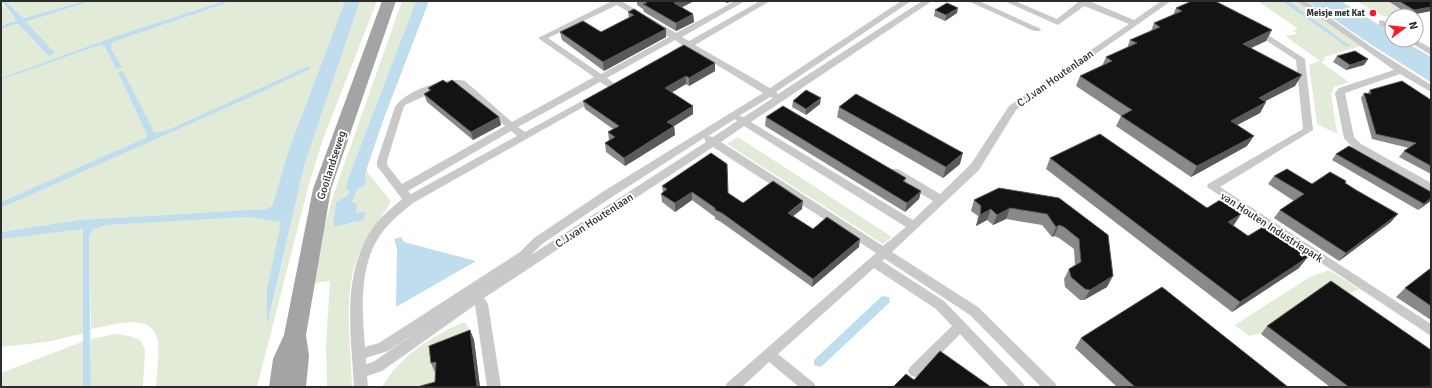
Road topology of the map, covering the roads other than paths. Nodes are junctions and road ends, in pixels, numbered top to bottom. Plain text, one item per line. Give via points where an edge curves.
1 (389, 1) edge
2 (741, 1) edge
3 (766, 1) edge
4 (908, 1) edge
5 (928, 1) edge
6 (972, 1) edge
7 (1008, 1) edge
8 (1083, 1) edge
9 (1167, 1) edge
10 (1300, 1) edge
11 (1135, 23) junction
12 (1251, 26) edge
13 (1037, 29) dead end
14 (862, 31) junction
15 (674, 37) junction
16 (874, 37) junction
17 (689, 45) junction
18 (826, 53) junction
19 (668, 56) edge
20 (839, 60) junction
21 (1402, 70) junction
22 (796, 74) junction
23 (601, 78) junction
24 (808, 81) junction
25 (1431, 88) edge
26 (769, 92) junction
27 (778, 101) junction
28 (784, 109) edge
29 (732, 115) junction
30 (746, 122) junction
31 (512, 126) junction
32 (702, 135) junction
33 (524, 136) junction
34 (713, 142) junction
35 (887, 168) edge
36 (1431, 188) edge
37 (400, 190) junction
38 (409, 200) junction
39 (941, 200) junction
40 (914, 226) junction
41 (884, 251) junction
42 (873, 261) junction
43 (472, 294) junction
44 (960, 326) junction
45 (1431, 331) edge
46 (295, 335) junction
47 (359, 354) junction
48 (769, 354) junction
49 (915, 371) dead end
50 (360, 372) junction
51 (280, 387) edge
52 (295, 387) edge
53 (361, 387) edge
54 (494, 387) edge
55 (732, 387) edge
56 (809, 387) edge
57 (1018, 387) edge
58 (1050, 387) edge

1 - 46 main road, Gooilandseweg via 322,189
2 - 15 street
3 - 17 street
4 - 14 street, C.J.van Houtenlaan
5 - 16 street, C.J.van Houtenlaan
6 - 13 street
7 - 8 street via 1058,22
8 - 11 street
9 - 11 street, C.J.van Houtenlaan
10 - 21 street
11 - 39 street, C.J.van Houtenlaan via 1012,108 975,167
12 - 45 street, van Houten Industriepark via 1300,59 1308,130 1212,187
14 - 16 street
14 - 18 street, C.J.van Houtenlaan
15 - 17 street
15 - 23 street
15 - 23 street via 617,2 542,38
16 - 20 street, C.J.van Houtenlaan
17 - 19 street
17 - 26 street
18 - 20 street
18 - 22 street, C.J.van Houtenlaan
20 - 24 street, C.J.van Houtenlaan
21 - 25 street
21 - 36 street via 1342,90 1340,93 1349,138 1363,149
22 - 24 street
22 - 26 street, C.J.van Houtenlaan
23 - 31 street
23 - 33 street via 617,85
24 - 27 street, C.J.van Houtenlaan
26 - 27 street
26 - 29 street, C.J.van Houtenlaan
27 - 28 street
27 - 30 street, C.J.van Houtenlaan
29 - 30 street
29 - 32 street, C.J.van Houtenlaan
30 - 34 street, C.J.van Houtenlaan
30 - 40 street
31 - 33 street
31 - 37 street
31 - 37 street via 456,80 446,82 402,103 382,161 384,170
32 - 34 street
32 - 43 street, C.J.van Houtenlaan via 544,237
33 - 38 street
34 - 41 street
34 - 43 street, C.J.van Houtenlaan
35 - 39 street
37 - 38 street
38 - 47 street via 390,215 376,232 362,261 357,291
39 - 40 street, C.J.van Houtenlaan
40 - 41 street, C.J.van Houtenlaan
41 - 42 street, C.J.van Houtenlaan
41 - 58 street via 974,311
42 - 44 street via 940,305
42 - 48 street, C.J.van Houtenlaan
43 - 47 street, C.J.van Houtenlaan via 383,347
43 - 50 street, C.J.van Houtenlaan via 377,367
43 - 54 street via 482,304
44 - 49 street
44 - 57 street
46 - 51 main road, Gooilandseweg via 284,359
46 - 52 main road, Gooilandseweg via 298,356
47 - 50 street
48 - 55 street, C.J.van Houtenlaan
48 - 56 street
50 - 53 street

